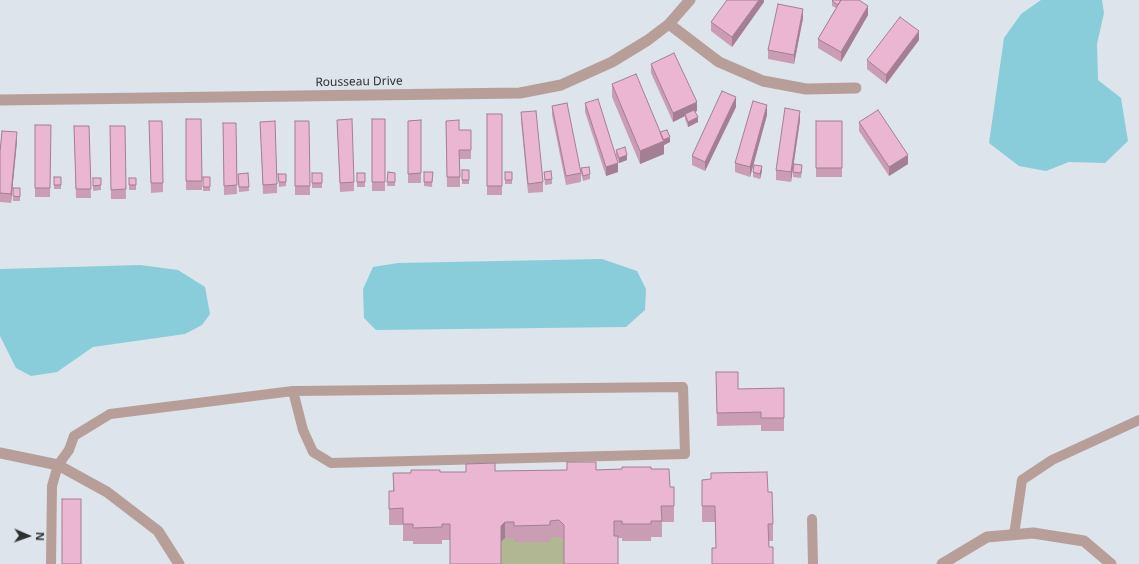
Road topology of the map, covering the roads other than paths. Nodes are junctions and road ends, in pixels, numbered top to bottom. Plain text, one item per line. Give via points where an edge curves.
1 (690, 0) edge
2 (669, 24) junction
3 (856, 88) dead end
4 (0, 100) edge
5 (293, 391) junction
6 (1139, 420) edge
7 (0, 453) edge
8 (58, 465) junction
9 (812, 519) dead end
10 (1014, 535) junction
11 (50, 564) edge
12 (179, 564) edge
13 (813, 564) edge
14 (942, 564) edge
15 (1111, 564) edge

1 - 2 street, Rousseau Drive
2 - 3 street via 719,62 763,81 806,89
2 - 4 street, Rousseau Drive via 612,62 561,85 520,93
5 - 5 lane via 683,387 685,454 330,463 313,452 303,430
5 - 8 lane via 110,414 74,436 69,450
6 - 10 lane via 1052,460 1022,480
7 - 8 street
8 - 11 lane via 52,486
8 - 12 street via 107,492 158,531
9 - 13 lane
10 - 14 street via 987,537
10 - 15 street via 1032,533 1084,541

